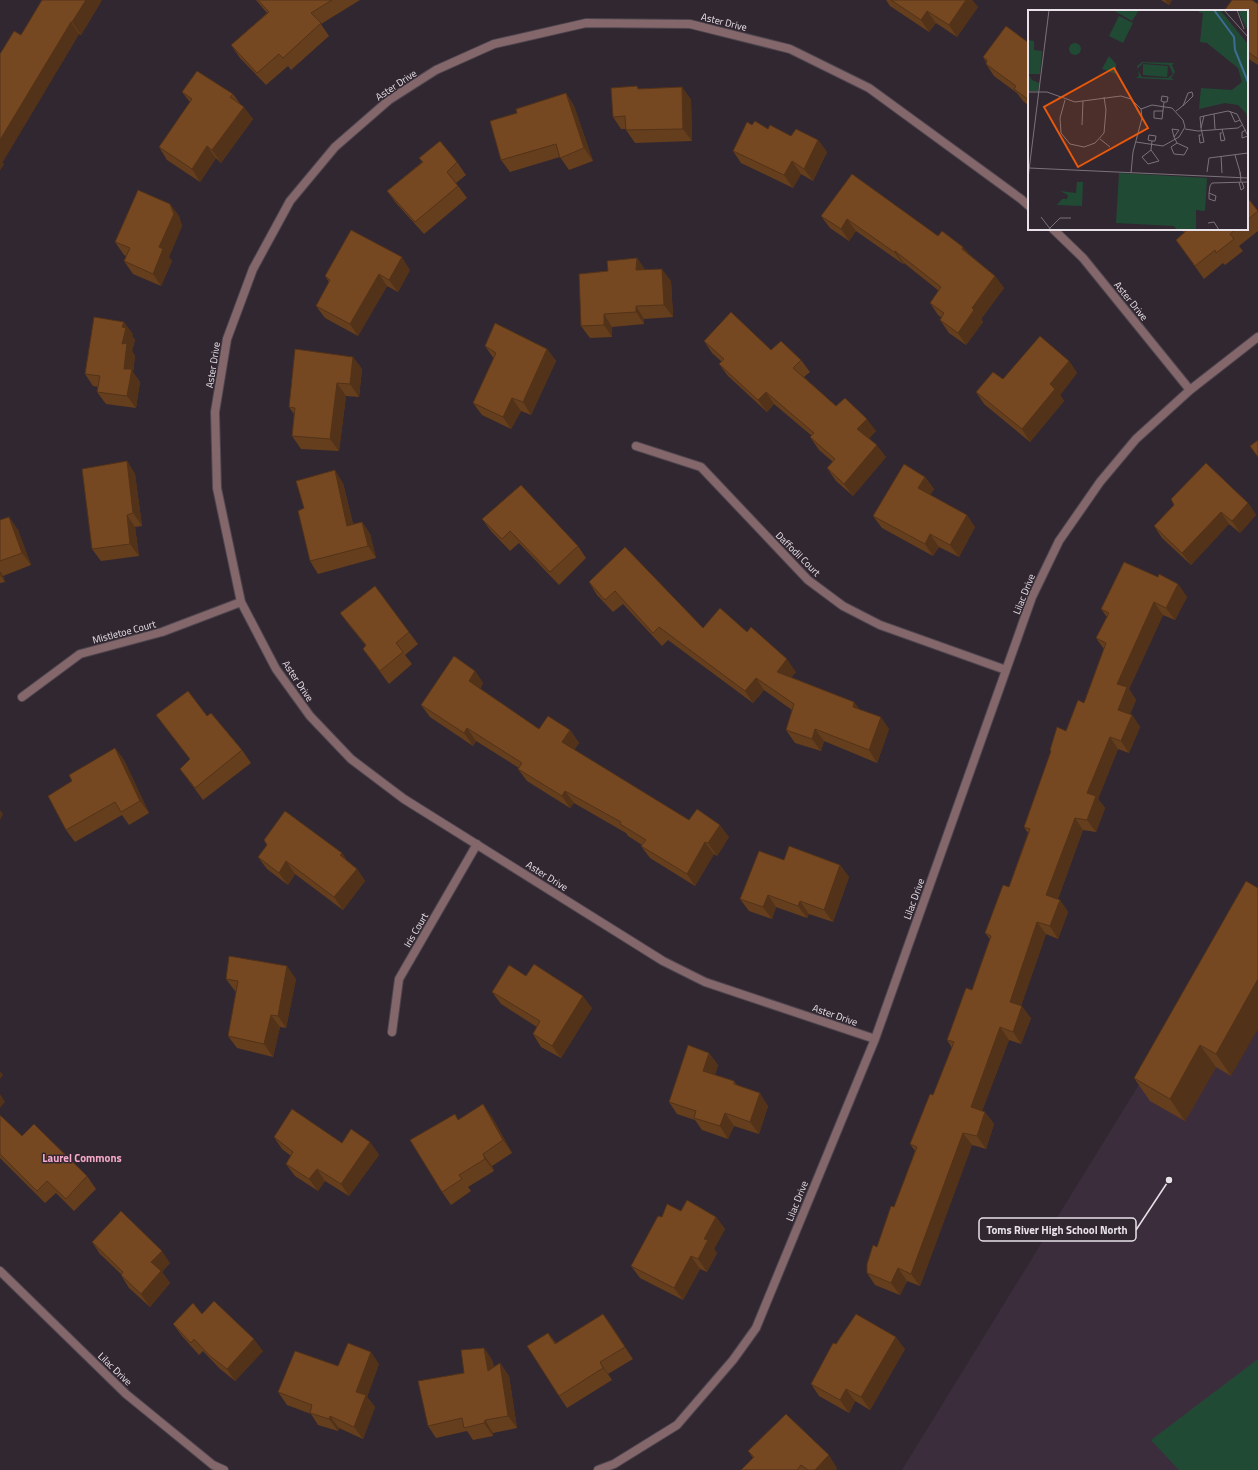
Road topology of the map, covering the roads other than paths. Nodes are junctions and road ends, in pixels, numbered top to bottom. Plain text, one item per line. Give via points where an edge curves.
1 (1028, 205) edge
2 (1054, 230) edge
3 (1258, 337) edge
4 (1190, 390) junction
5 (636, 446) dead end
6 (241, 602) junction
7 (1006, 670) junction
8 (22, 697) dead end
9 (477, 844) junction
10 (392, 1032) dead end
11 (875, 1039) junction
12 (0, 1271) edge
13 (224, 1470) edge
14 (598, 1470) edge

1 - 6 street, Aster Drive via 869,88 790,49 690,24 586,23 494,44 436,70 389,100 335,147 290,201 253,269 227,339 215,412 217,488
2 - 4 street, Aster Drive via 1083,258
3 - 4 street, Lilac Drive
4 - 7 street, Lilac Drive via 1136,439 1100,482 1059,541 1032,597
5 - 7 street, Daffodil Court via 700,467 808,580 843,606 880,625
6 - 8 street, Mistletoe Court via 162,632 80,654
6 - 9 street, Aster Drive via 281,675 310,716 346,754 404,799
7 - 11 street, Lilac Drive
9 - 10 street, Iris Court via 399,979
9 - 11 street, Aster Drive via 663,961 705,982
11 - 14 street, Lilac Drive via 756,1328 734,1360 677,1425 614,1464
12 - 13 street, Lilac Drive via 126,1394 212,1465

